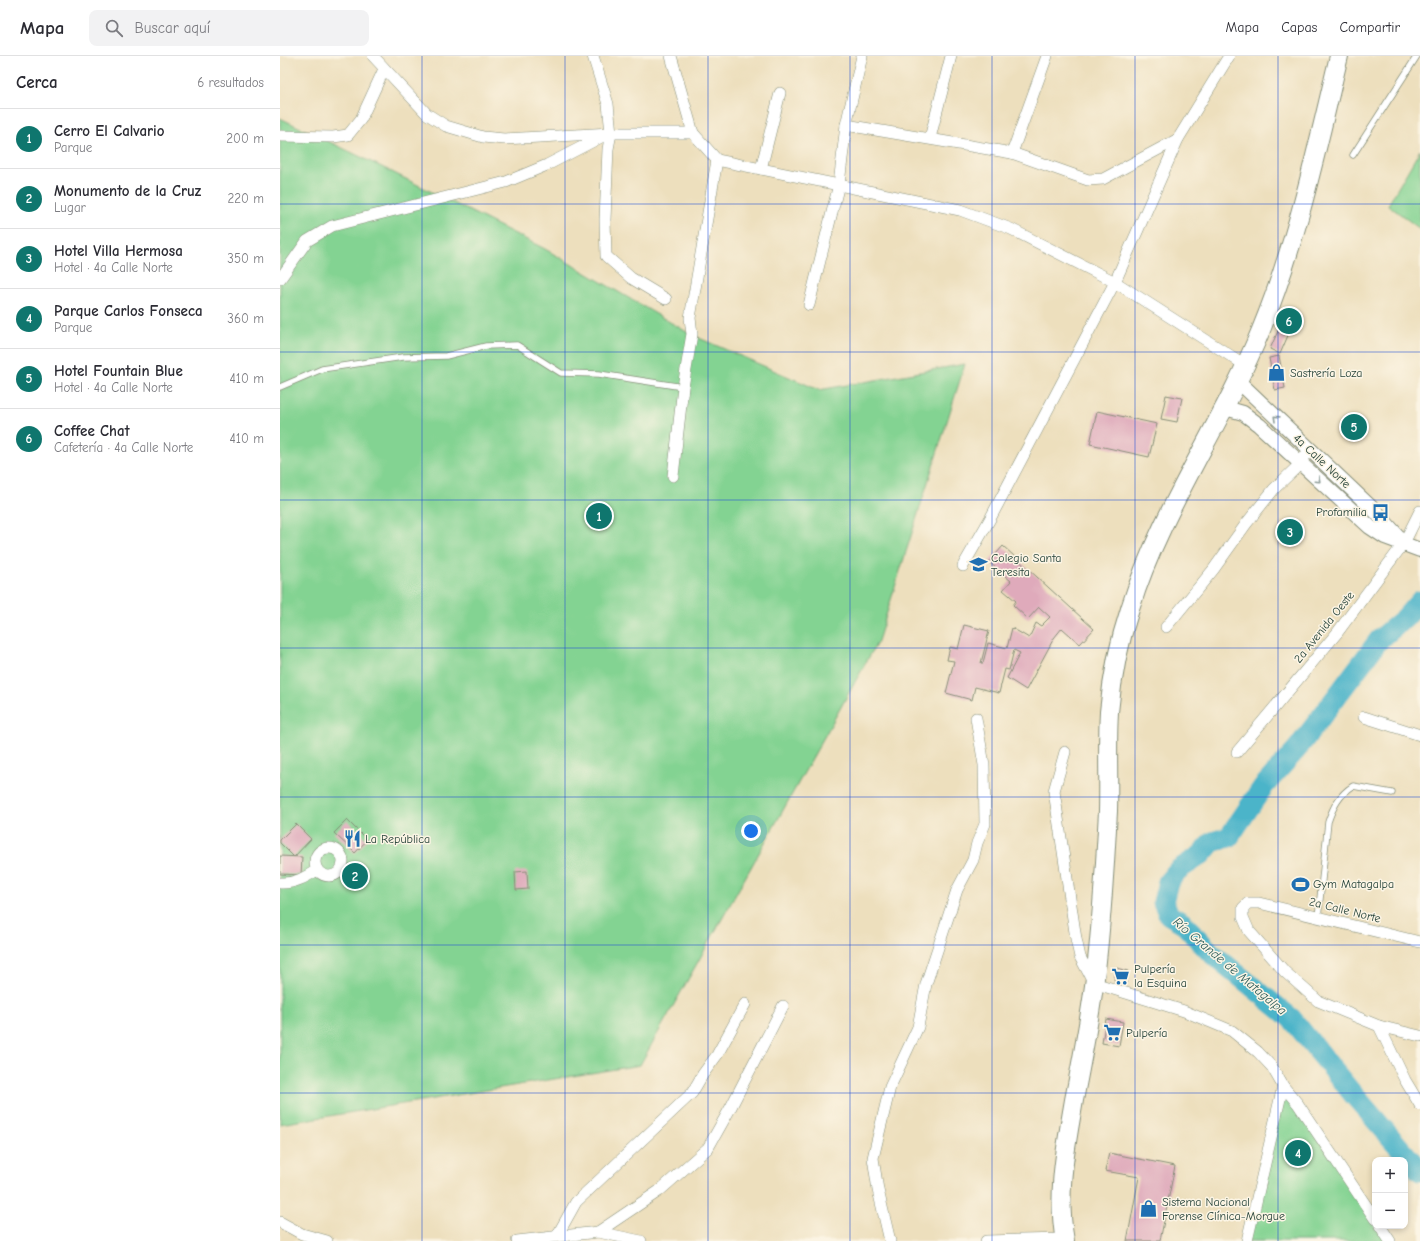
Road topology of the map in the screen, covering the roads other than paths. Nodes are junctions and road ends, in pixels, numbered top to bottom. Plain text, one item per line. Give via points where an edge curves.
1 (373, 56) edge
2 (593, 56) edge
3 (671, 56) edge
4 (862, 56) edge
5 (951, 56) edge
6 (1047, 56) edge
7 (1229, 56) edge
8 (1339, 56) edge
9 (1417, 56) edge
10 (384, 69) junction
11 (780, 93) dead end
12 (846, 125) junction
13 (611, 132) junction
14 (693, 133) junction
15 (280, 136) edge
16 (930, 138) junction
17 (1178, 139) junction
18 (1012, 153) junction
19 (1353, 155) dead end
20 (717, 160) junction
21 (761, 169) junction
22 (839, 184) junction
23 (280, 279) edge
24 (1115, 282) junction
25 (666, 298) dead end
26 (809, 305) dead end
27 (1245, 364) junction
28 (1238, 381) junction
29 (280, 387) edge
30 (683, 388) junction
31 (1222, 413) junction
32 (1309, 450) junction
33 (1300, 464) junction
34 (674, 476) dead end
35 (1420, 511) edge
36 (1413, 547) edge
37 (962, 566) dead end
38 (1166, 627) dead end
39 (1364, 717) dead end
40 (976, 718) dead end
41 (1420, 735) edge
42 (1065, 752) dead end
43 (1237, 752) dead end
44 (1392, 793) dead end
45 (317, 870) dead end
46 (280, 883) edge
47 (1318, 918) junction
48 (1420, 942) edge
49 (1094, 983) junction
50 (745, 1004) dead end
51 (783, 1006) dead end
52 (1379, 1026) junction
53 (1420, 1036) edge
54 (1283, 1086) junction
55 (1420, 1105) edge
56 (1372, 1215) edge
57 (280, 1222) edge
58 (1382, 1229) edge
59 (598, 1232) junction
60 (557, 1236) junction
61 (1065, 1240) edge
62 (327, 1241) edge
63 (517, 1241) edge
64 (641, 1241) edge
65 (890, 1241) edge
66 (986, 1241) edge
67 (1248, 1241) edge
68 (1390, 1241) edge

1 - 10 street
2 - 13 street via 608,104
3 - 14 street
4 - 12 street
5 - 16 street
6 - 18 street
7 - 17 street
8 - 27 main road via 1290,247 1261,329
9 - 19 lane
10 - 13 street via 427,114 446,126 464,132 504,139
10 - 15 street via 361,119 348,136
11 - 21 street
12 - 16 street
12 - 22 street
13 - 14 street
13 - 23 street via 547,165 506,182 332,226 307,241
13 - 25 street via 605,220 606,256 631,278
14 - 20 street
16 - 18 street
17 - 18 street via 1102,179 1088,180
17 - 24 street
20 - 21 street
20 - 30 street via 690,318 692,334
21 - 22 street
22 - 24 street via 960,210 1011,229
22 - 26 street
24 - 27 street
24 - 37 street via 990,519
27 - 28 main road
28 - 31 main road
32 -> 28 street, 4a Calle Norte
29 - 30 lane via 322,369 404,357 446,356 486,346 517,345 561,373 599,374
30 - 34 street
31 - 33 street, 4a Calle Norte via 1229,409 1243,413
31 - 49 main road via 1148,559 1129,610 1119,649 1109,712 1106,832 1100,934
32 - 33 street
32 - 36 street, 4a Calle Norte
33 -> 36 street, 4a Calle Norte via 1370,527 1385,537
33 - 38 street via 1274,489
35 - 36 street, 2a Avenida Oeste
36 - 43 street, 2a Avenida Oeste via 1337,632
39 - 41 street
40 - 65 street via 984,765 985,824 973,860 957,890 926,984 918,1027 890,1086 873,1158
42 - 49 street via 1054,791 1056,814 1080,957
44 - 47 lane via 1353,786 1344,792 1333,808 1328,822
45 - 46 street via 293,882
47 - 48 street, 2a Calle Norte
47 - 52 street, 2a Calle Norte via 1259,902 1248,903 1243,908 1243,916 1249,931 1285,972 1318,1001
49 - 54 street via 1184,1011 1232,1031 1272,1067
49 - 61 main road via 1062,1165
50 - 60 street via 717,1056 692,1093 576,1202
51 - 59 street via 732,1107 708,1148 659,1191
52 - 53 street
52 - 55 street
54 - 56 street via 1298,1104
54 - 67 street
57 - 62 street via 302,1234
58 - 68 street
59 - 60 street
59 - 64 street
60 - 63 street
61 - 66 street

